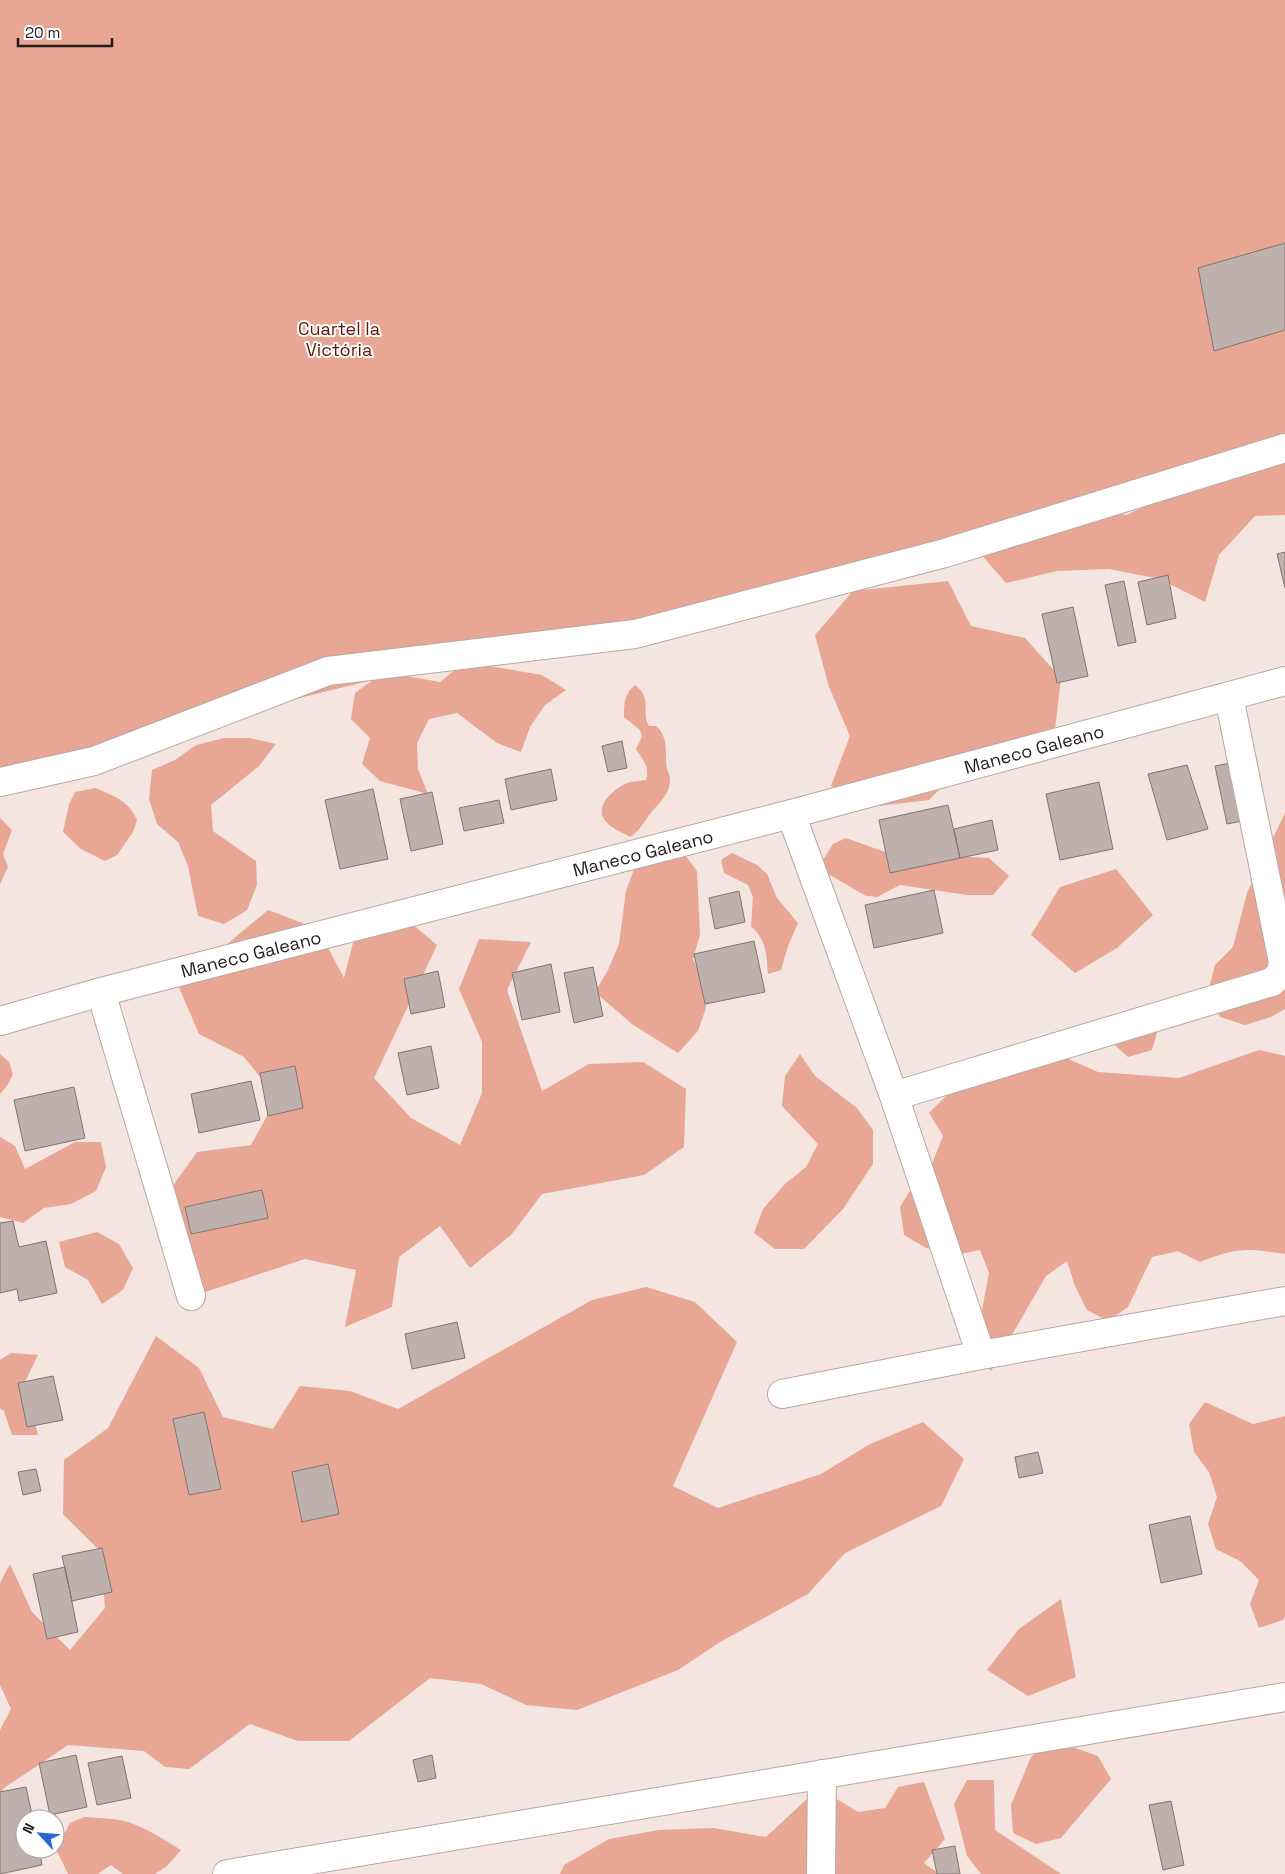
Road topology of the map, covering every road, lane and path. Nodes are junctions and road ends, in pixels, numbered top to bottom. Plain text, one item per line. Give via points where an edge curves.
1 (1285, 448) edge
2 (1285, 682) edge
3 (1229, 697) junction
4 (0, 782) edge
5 (791, 814) junction
6 (101, 992) junction
7 (0, 1021) edge
8 (894, 1096) junction
9 (191, 1296) dead end
10 (1285, 1301) edge
11 (981, 1355) junction
12 (782, 1394) dead end
13 (1285, 1697) edge
14 (822, 1774) junction
15 (227, 1874) edge
16 (821, 1874) edge

1 - 4 street via 945,553 635,634 328,671 94,761
2 - 3 street, Maneco Galeano
3 - 5 street, Maneco Galeano
3 - 8 street via 1283,962 1281,973 1272,982
5 - 6 street, Maneco Galeano
5 - 8 street
6 - 7 street, Maneco Galeano
6 - 9 street
8 - 11 street
10 - 11 street
11 - 12 street
13 - 14 street
14 - 15 street
14 - 16 street

